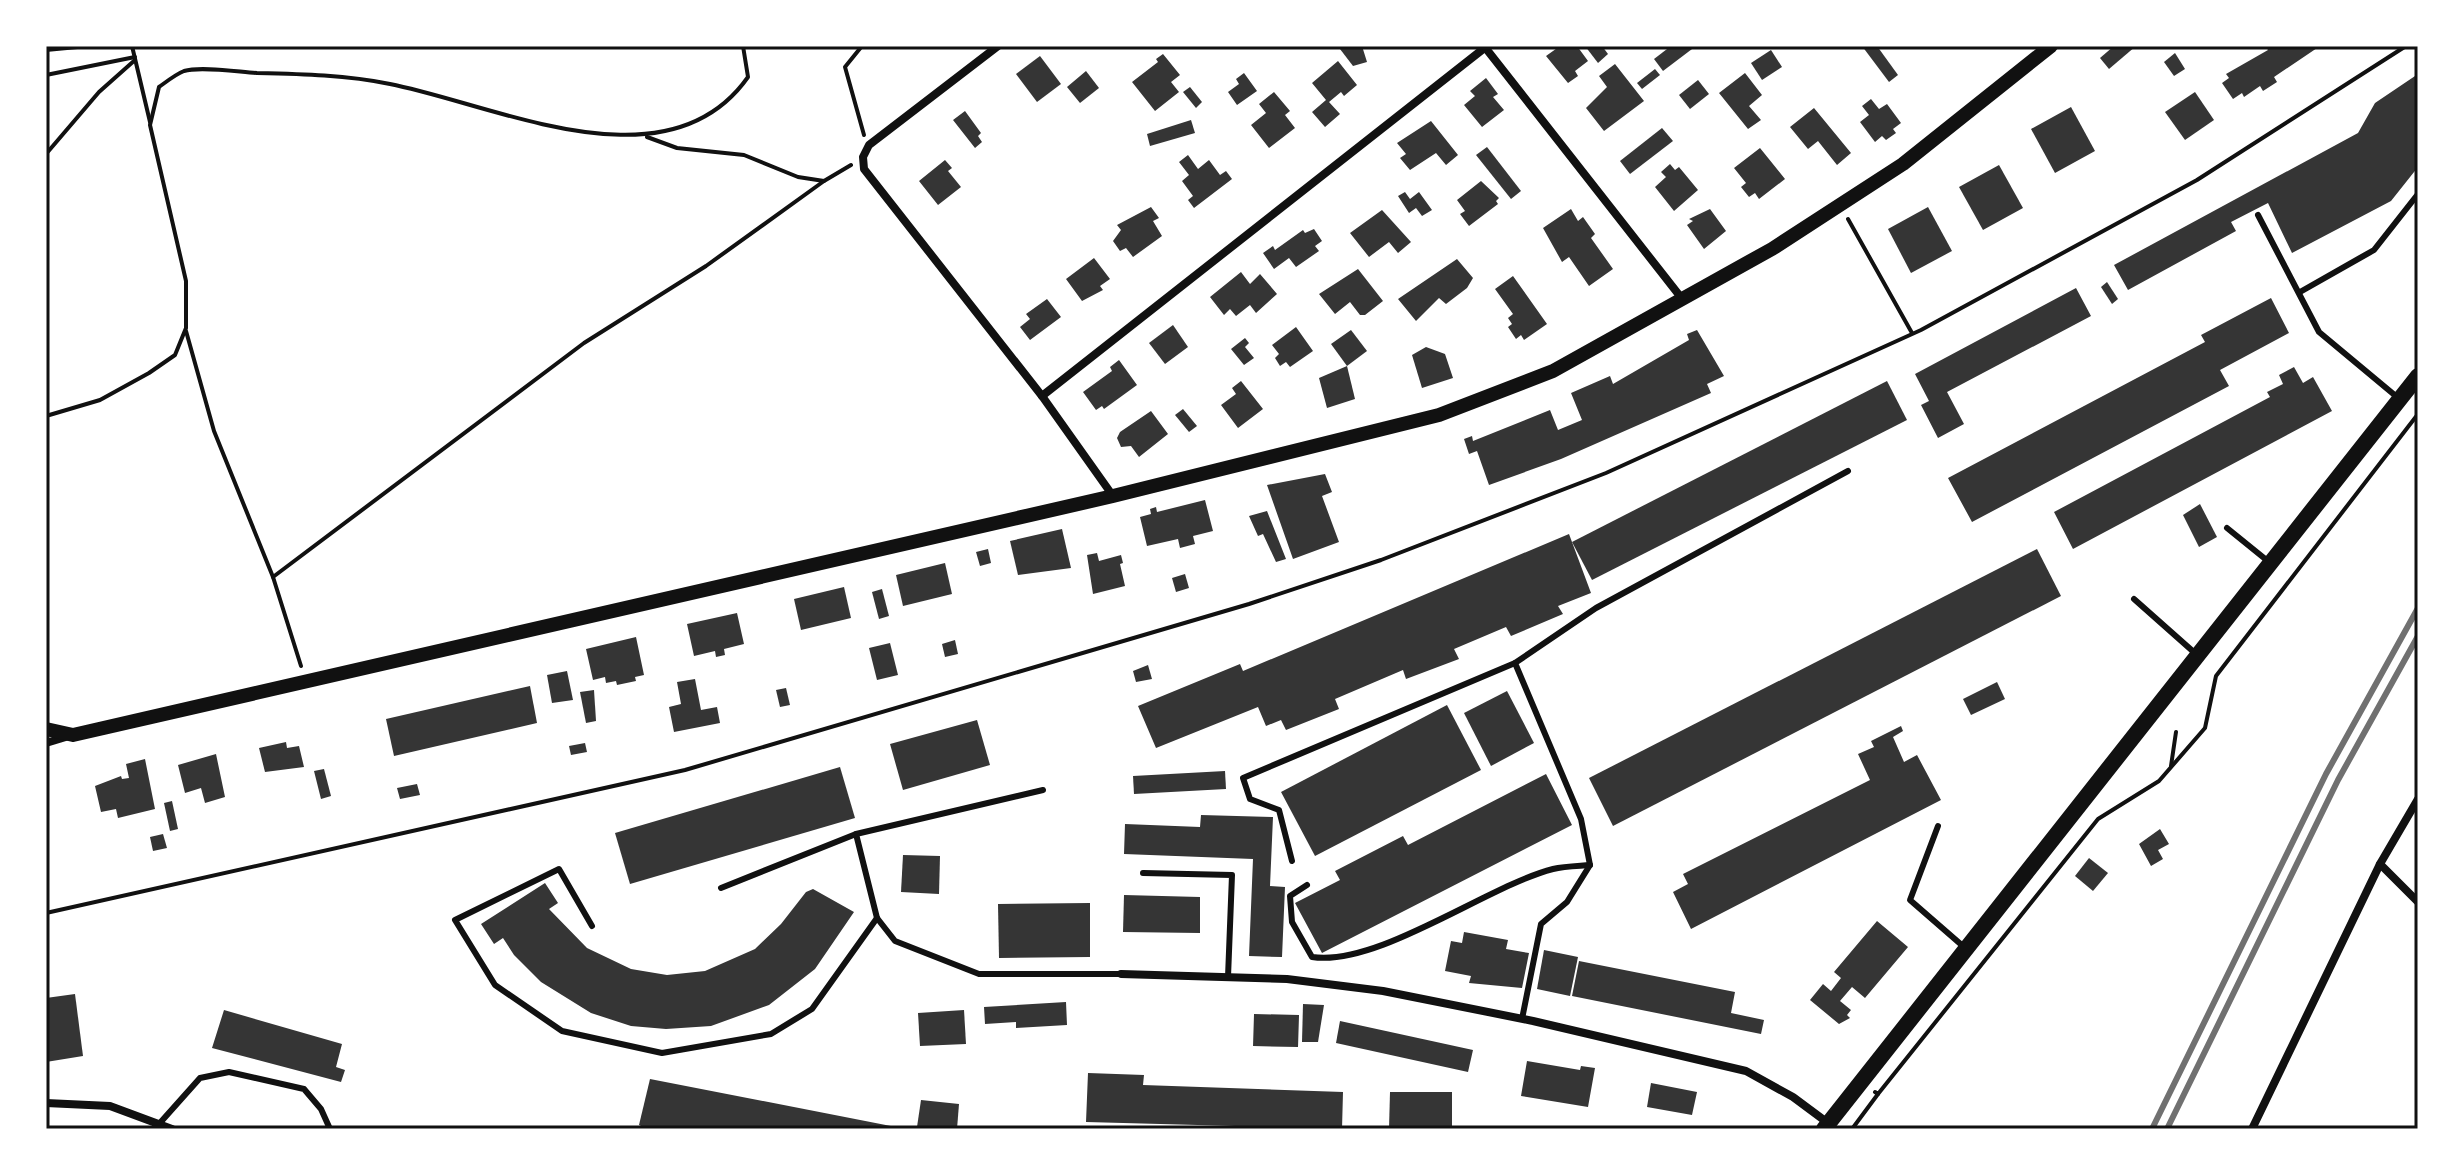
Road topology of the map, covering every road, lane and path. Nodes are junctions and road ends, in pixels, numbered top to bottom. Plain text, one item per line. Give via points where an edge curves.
1 (88, 46) edge
2 (132, 46) edge
3 (743, 46) edge
4 (862, 46) edge
5 (998, 46) edge
6 (2051, 46) edge
7 (1485, 47) edge
8 (2404, 47) edge
9 (46, 53) edge
10 (135, 59) junction
11 (46, 75) edge
12 (150, 125) junction
13 (644, 136) junction
14 (869, 145) junction
15 (46, 154) edge
16 (863, 157) junction
17 (824, 181) junction
18 (2418, 194) edge
19 (1841, 206) junction
20 (2258, 215) dead end
21 (2300, 292) junction
22 (1683, 301) junction
23 (186, 328) junction
24 (1913, 333) junction
25 (2418, 376) edge
26 (1042, 396) junction
27 (2399, 400) junction
28 (2418, 414) edge
29 (46, 416) edge
30 (1848, 471) dead end
31 (1113, 496) junction
32 (2227, 528) dead end
33 (2272, 564) junction
34 (273, 577) junction
35 (2134, 599) dead end
36 (2199, 656) junction
37 (1515, 663) junction
38 (307, 680) junction
39 (46, 729) edge
40 (2176, 732) dead end
41 (73, 735) junction
42 (46, 743) edge
43 (2170, 768) junction
44 (1043, 790) dead end
45 (2418, 799) edge
46 (1938, 826) dead end
47 (856, 834) junction
48 (1292, 861) dead end
49 (2380, 864) junction
50 (1590, 865) junction
51 (1143, 873) dead end
52 (1307, 885) dead end
53 (721, 888) dead end
54 (2418, 902) edge
55 (46, 913) edge
56 (877, 918) junction
57 (592, 926) dead end
58 (1966, 950) junction
59 (1121, 974) joint
60 (1228, 977) junction
61 (1522, 1019) junction
62 (46, 1103) edge
63 (159, 1124) junction
64 (1827, 1126) edge
65 (172, 1129) edge
66 (330, 1129) edge
67 (1852, 1129) edge
68 (2252, 1129) edge

1 - 9 path
2 - 10 path
3 - 13 path via 748,77 731,101 700,119
4 - 14 path via 845,67
5 - 14 street
6 - 19 street via 1961,121
7 - 22 street
7 - 26 street
8 - 24 path via 2197,180
10 - 11 path
10 - 12 path
10 - 15 path
12 - 13 path via 159,87 185,71 318,74 389,83 541,123 612,137
12 - 23 path via 186,281
13 - 17 path via 677,148 744,155 798,177
14 - 16 street
16 - 17 path
16 - 26 street via 864,169
17 - 34 path via 706,266 584,343
18 - 21 lane via 2374,250
19 - 22 street
19 - 24 path
20 - 21 lane
21 - 27 lane via 2319,332
22 - 31 street via 1553,371 1439,415
23 - 29 path via 175,355 149,373 100,400
23 - 34 path via 214,431
24 - 55 path via 1606,473 1381,560 1249,604 685,770
25 - 27 main road
26 - 31 street
27 - 33 main road
28 - 43 path via 2216,676 2205,728
30 - 37 lane via 1596,608
31 - 38 street
32 - 33 lane
33 - 36 main road
34 - 38 path
35 - 36 lane
36 - 58 main road
37 - 48 lane via 1243,778 1250,799 1279,810
37 - 50 lane via 1581,819
38 - 41 street
39 - 41 street
40 - 43 path
41 - 42 street
43 - 67 path via 2159,781 2098,819 1876,1092
44 - 47 lane
45 - 49 street
46 - 58 lane via 1910,900
47 - 53 lane
47 - 56 lane
49 - 54 street
49 - 68 street
50 - 52 lane via 1552,870 1397,938 1330,959 1312,957 1292,922 1290,896
50 - 61 lane via 1567,902 1541,924
51 - 60 lane via 1232,875
56 - 57 lane via 812,1009 771,1034 662,1053 562,1031 495,985 455,920 559,869
56 - 59 lane via 895,941 979,974
58 - 64 main road
59 - 60 street
60 - 61 street via 1383,991
61 - 64 street via 1746,1071 1793,1097
62 - 63 street via 110,1106
63 - 65 street
63 - 66 lane via 200,1078 229,1072 304,1089

